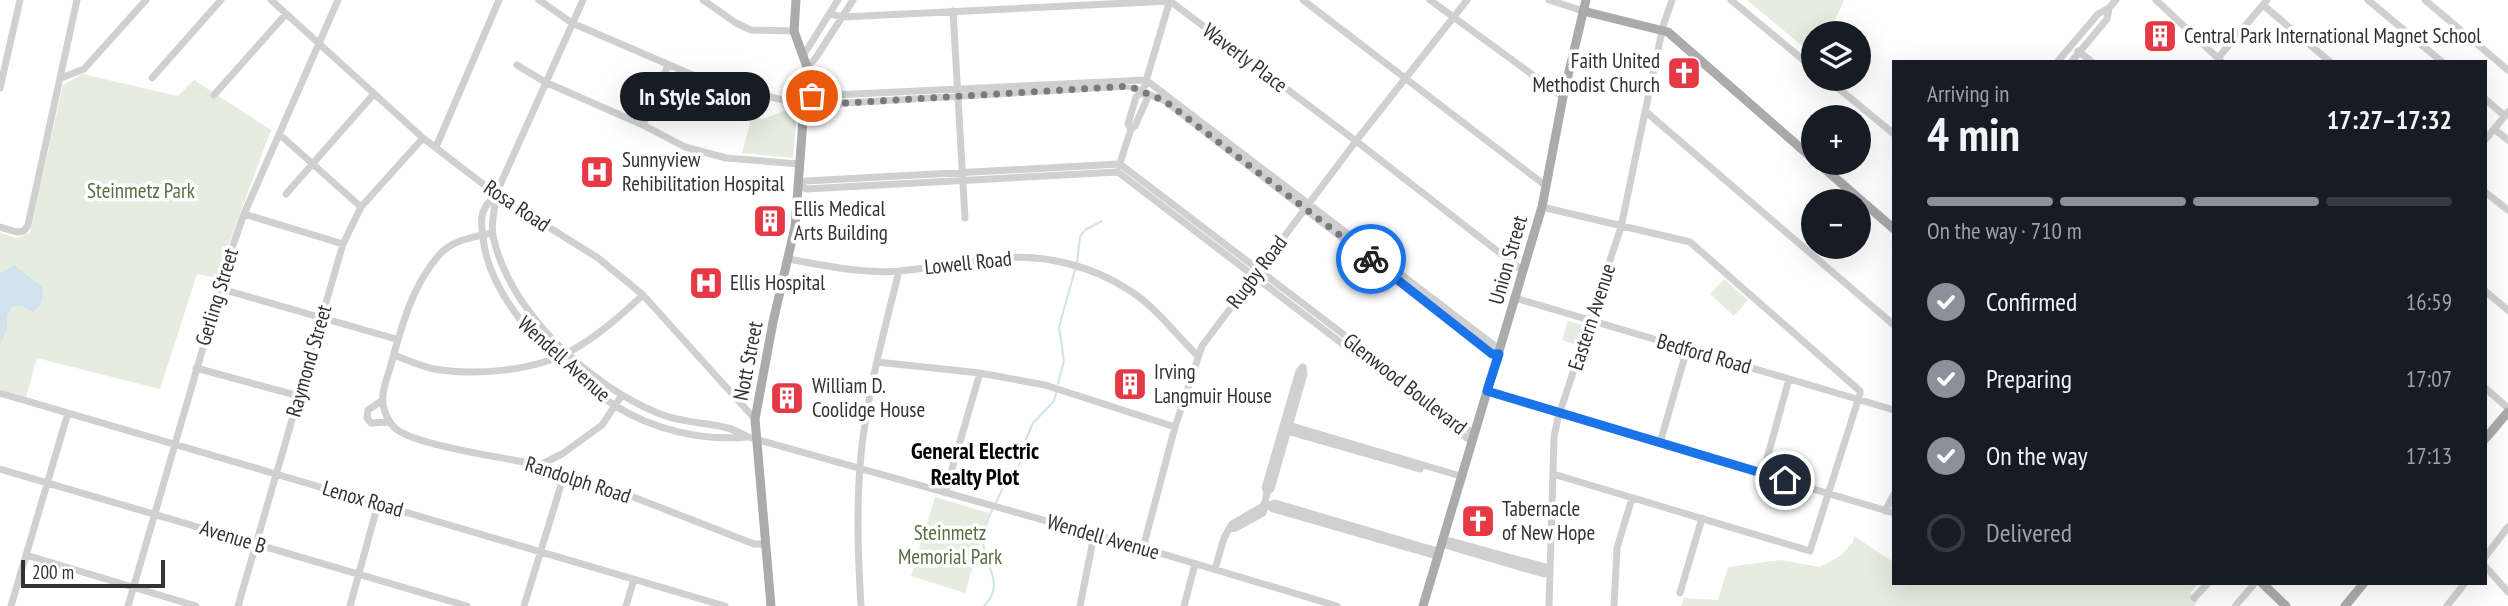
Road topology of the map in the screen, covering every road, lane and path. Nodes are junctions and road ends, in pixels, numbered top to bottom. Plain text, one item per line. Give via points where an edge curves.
1 (20, 0) edge
2 (77, 0) edge
3 (146, 0) edge
4 (221, 0) edge
5 (271, 0) edge
6 (338, 0) edge
7 (499, 0) edge
8 (539, 0) edge
9 (583, 0) edge
10 (704, 0) edge
11 (796, 0) edge
12 (838, 0) edge
13 (853, 0) edge
14 (1303, 0) edge
15 (1430, 0) edge
16 (1468, 0) edge
17 (1549, 0) edge
18 (1586, 0) edge
19 (1672, 0) edge
20 (1731, 0) edge
21 (2116, 0) edge
22 (2156, 0) edge
23 (2368, 0) edge
24 (2425, 0) edge
25 (1170, 1) edge
26 (2265, 3) edge
27 (2109, 8) junction
28 (953, 11) junction
29 (1583, 11) junction
30 (286, 14) junction
31 (831, 14) junction
32 (843, 17) junction
33 (1453, 18) junction
34 (572, 23) junction
35 (1662, 30) junction
36 (794, 31) junction
37 (320, 43) junction
38 (811, 43) junction
39 (2071, 45) junction
40 (822, 48) junction
41 (2080, 52) junction
42 (803, 56) junction
43 (1801, 58) edge
44 (2059, 60) edge
45 (2073, 60) edge
46 (2090, 60) edge
47 (2219, 60) edge
48 (2328, 60) edge
49 (2440, 60) edge
50 (517, 65) dead end
51 (668, 65) junction
52 (807, 67) junction
53 (2508, 70) edge
54 (61, 78) junction
55 (152, 78) dead end
56 (1406, 79) junction
57 (1146, 80) junction
58 (545, 82) junction
59 (0, 88) edge
60 (1143, 91) junction
61 (1842, 91) edge
62 (958, 92) junction
63 (214, 95) dead end
64 (373, 95) junction
65 (1563, 97) junction
66 (2487, 100) edge
67 (805, 101) junction
68 (1646, 111) junction
69 (2507, 114) edge
70 (643, 125) junction
71 (2494, 129) junction
72 (1892, 132) edge
73 (279, 134) junction
74 (423, 138) junction
75 (2487, 138) edge
76 (2508, 140) edge
77 (1356, 141) junction
78 (436, 147) junction
79 (1801, 148) edge
80 (800, 164) junction
81 (314, 165) junction
82 (1119, 168) junction
83 (1832, 175) edge
84 (962, 176) junction
85 (799, 185) junction
86 (1546, 186) junction
87 (286, 194) dead end
88 (496, 194) junction
89 (2487, 194) edge
90 (1307, 206) junction
91 (361, 207) junction
92 (1542, 207) junction
93 (2508, 210) edge
94 (244, 214) junction
95 (965, 218) dead end
96 (1621, 227) junction
97 (1892, 227) edge
98 (0, 228) edge
99 (492, 233) junction
100 (483, 235) junction
101 (343, 244) junction
102 (789, 260) junction
103 (899, 271) junction
104 (1523, 271) junction
105 (1256, 274) junction
106 (218, 288) junction
107 (2487, 293) edge
108 (643, 295) junction
109 (1515, 298) junction
110 (2508, 310) edge
111 (323, 317) junction
112 (1591, 320) junction
113 (1892, 323) edge
114 (397, 339) junction
115 (1687, 349) junction
116 (568, 352) junction
117 (1499, 354) junction
118 (394, 355) junction
119 (1198, 356) junction
120 (556, 357) junction
121 (877, 362) junction
122 (196, 368) junction
123 (980, 373) junction
124 (1789, 379) junction
125 (2487, 390) edge
126 (1487, 391) junction
127 (0, 393) edge
128 (622, 395) junction
129 (299, 396) junction
130 (383, 400) junction
131 (1859, 400) junction
132 (615, 405) junction
133 (1892, 409) edge
134 (2508, 410) edge
135 (68, 413) junction
136 (1560, 414) junction
137 (755, 419) junction
138 (390, 422) junction
139 (1175, 427) junction
140 (1286, 427) junction
141 (2487, 436) edge
142 (1472, 437) junction
143 (752, 438) junction
144 (1660, 443) junction
145 (174, 444) junction
146 (540, 465) junction
147 (0, 469) edge
148 (860, 469) junction
149 (1763, 473) junction
150 (277, 474) junction
151 (1553, 474) junction
152 (564, 475) junction
153 (1461, 478) junction
154 (48, 482) junction
155 (945, 493) junction
156 (1828, 493) junction
157 (1632, 498) junction
158 (378, 504) junction
159 (1265, 505) junction
160 (1889, 512) edge
161 (154, 514) junction
162 (1702, 518) junction
163 (2508, 527) edge
164 (1094, 535) junction
165 (1443, 541) junction
166 (255, 543) junction
167 (766, 544) junction
168 (1143, 548) junction
169 (540, 550) junction
170 (1439, 554) junction
171 (2487, 554) edge
172 (26, 555) junction
173 (1195, 564) junction
174 (2487, 568) edge
175 (1215, 569) junction
176 (1550, 572) junction
177 (359, 576) junction
178 (634, 579) junction
179 (2206, 585) edge
180 (2253, 585) edge
181 (2264, 585) edge
182 (2362, 585) edge
183 (2463, 585) edge
184 (133, 588) junction
185 (2508, 592) edge
186 (1680, 593) dead end
187 (2194, 598) dead end
188 (2236, 604) edge
189 (11, 606) edge
190 (128, 606) edge
191 (195, 606) edge
192 (238, 606) edge
193 (350, 606) edge
194 (467, 606) edge
195 (524, 606) edge
196 (626, 606) edge
197 (725, 606) edge
198 (771, 606) edge
199 (861, 606) edge
200 (1080, 606) edge
201 (1184, 606) edge
202 (1337, 606) edge
203 (1423, 606) edge
204 (1549, 606) edge
205 (1614, 606) edge
206 (2286, 606) edge
207 (2345, 606) edge
208 (2447, 606) edge

1 - 59 street
2 - 54 street
3 - 54 street via 84,69
4 - 55 street
5 - 30 street, Rosa Road
6 - 37 street, Gerling Street
7 - 78 street
8 - 34 street
9 - 34 street
10 - 36 street via 751,30
11 - 36 main road, Nott Street
12 - 31 street
13 - 32 street
14 - 56 street
15 - 33 street
16 - 33 street, Rugby Road
17 - 29 street
18 - 29 main road, Union Street
19 - 35 street, Eastern Avenue
20 - 43 street
21 - 27 street
22 - 47 street
23 - 49 street
24 - 53 street
25 - 28 street
25 - 57 street
25 - 77 street, Waverly Place
26 - 47 street
26 - 48 street
27 - 39 street
27 - 41 street via 2107,19
28 - 32 street
28 - 62 street
29 - 35 main road
29 - 65 main road, Union Street
30 - 37 street, Rosa Road
30 - 63 street
31 - 32 street
31 - 38 street
32 - 40 street
33 - 56 street, Rugby Road
33 - 65 street
34 - 51 street
34 - 58 street
35 - 68 street, Eastern Avenue
35 - 79 main road
36 - 42 main road, Nott Street
37 - 64 street, Rosa Road
37 - 73 street, Gerling Street
38 - 40 street
38 - 42 street
39 - 41 street
39 - 44 street
40 - 52 street
41 - 45 street
41 - 46 street
42 - 52 main road, Nott Street
50 - 58 street
51 - 67 street via 709,82 799,104
51 - 70 street
52 - 67 main road, Nott Street
54 - 98 street via 28,225 17,232
56 - 77 street, Rugby Road
56 - 86 street
57 - 60 street
57 - 62 street
57 - 90 street
58 - 70 street
58 - 88 street
60 - 62 street via 1129,86
60 - 82 street via 1147,99 1131,129
60 - 90 street via 1165,101
61 - 72 street
62 - 67 street via 812,105
62 - 84 street
64 - 74 street, Rosa Road
64 - 81 street
65 - 86 main road, Union Street
66 - 69 street
67 - 80 main road, Nott Street
68 - 96 street, Eastern Avenue
68 - 113 street
69 - 71 street
70 - 80 street via 685,147 726,158
71 - 75 street
71 - 76 street
73 - 81 street
73 - 94 street, Gerling Street
74 - 78 street, Rosa Road
74 - 91 street, Raymond Street
77 - 90 street, Rugby Road
77 - 104 street, Waverly Place
78 - 88 street, Rosa Road
80 - 85 main road, Nott Street
81 - 87 street
81 - 91 street
82 - 84 street
82 - 105 street, Glenwood Boulevard
83 - 97 main road
84 - 85 street via 805,181
84 - 95 street
85 - 102 main road, Nott Street
86 - 92 main road, Union Street
88 - 99 street, Wendell Avenue
88 - 100 street, Wendell Avenue via 482,215
88 - 108 street, Rosa Road via 598,258
89 - 93 street
90 - 105 street, Rugby Road
90 - 117 street via 1486,339
91 - 101 street, Raymond Street
92 - 96 street
92 - 104 main road, Union Street
94 - 101 street
94 - 106 street, Gerling Street
96 - 112 street, Eastern Avenue
96 - 131 street via 1690,242 1860,391
99 - 100 street, Randolph Road
99 - 116 street, Wendell Avenue via 516,295
100 - 114 street, Randolph Road via 451,244 439,255 412,300
100 - 120 street, Wendell Avenue via 504,299
101 - 111 street, Raymond Street
102 - 103 street, Lowell Road via 841,270
102 - 137 main road, Nott Street
103 - 119 street, Lowell Road via 1002,257 1062,262 1129,290 1170,324
103 - 121 street
104 - 109 main road, Union Street
105 - 119 street, Rugby Road
105 - 142 street, Glenwood Boulevard via 1470,431
106 - 111 street
106 - 122 street, Gerling Street
107 - 110 street
108 - 116 street via 611,325
108 - 137 street, Rosa Road
109 - 112 street, Bedford Road
109 - 117 main road, Union Street
111 - 114 street
111 - 129 street, Raymond Street
112 - 115 street, Bedford Road
112 - 136 street, Eastern Avenue
114 - 118 street, Randolph Road
115 - 124 street, Bedford Road
115 - 144 street
116 - 120 street
116 - 128 street, Wendell Avenue
117 - 126 main road, Union Street
118 - 120 street via 433,369 465,372 495,372
118 - 130 street, Randolph Road
119 - 139 street, Rugby Road
120 - 132 street, Wendell Avenue
121 - 123 street
121 - 148 street
122 - 129 street
122 - 145 street, Gerling Street
123 - 139 street via 1045,385
123 - 155 street
124 - 131 street, Bedford Road
124 - 149 street
125 - 134 street
126 - 136 street
126 - 142 main road, Union Street
127 - 135 street, Lenox Road
128 - 132 street
128 - 143 street, Wendell Avenue via 662,415 729,428
129 - 150 street, Raymond Street
130 - 138 street
130 - 138 street, Randolph Road via 368,410 367,418 371,423
131 - 133 street, Bedford Road
131 - 156 street
132 - 143 street, Wendell Avenue via 684,433
132 - 146 street via 592,433
134 - 141 main road
135 - 145 street, Lenox Road
135 - 154 street
136 - 144 street
136 - 151 street, Eastern Avenue
137 - 143 main road, Nott Street
138 - 146 street, Randolph Road via 404,435 427,442
139 - 168 street, Rugby Road
140 - 140 street via 1304,374 1303,367 1299,371
140 - 153 street
140 - 159 street via 1265,488
142 - 153 main road, Union Street
143 - 148 street, Wendell Avenue
143 - 167 main road, Nott Street
144 - 149 street
145 - 150 street, Lenox Road
145 - 161 street, Gerling Street
146 - 152 street, Randolph Road
147 - 154 street, Avenue B
148 - 155 street, Wendell Avenue
148 - 199 street
149 - 156 street
150 - 158 street, Lenox Road
150 - 166 street, Raymond Street
151 - 157 street
151 - 176 street, Eastern Avenue
152 - 167 street, Randolph Road via 754,544
152 - 169 street
153 - 165 main road, Union Street
154 - 161 street, Avenue B
154 - 172 street
155 - 164 street, Wendell Avenue
156 - 160 street
156 - 162 street via 1810,551
157 - 162 street
157 - 205 street via 1617,548
158 - 169 street, Lenox Road
158 - 177 street
159 - 170 street
159 - 175 street via 1263,513 1229,529
161 - 166 street, Avenue B
161 - 184 street, Gerling Street
162 - 186 street
163 - 171 street
164 - 168 street, Wendell Avenue
164 - 200 street
165 - 170 main road, Union Street
165 - 176 street
166 - 177 street, Avenue B
166 - 192 street, Raymond Street
167 - 198 main road, Nott Street
168 - 173 street, Wendell Avenue
169 - 178 street, Lenox Road
169 - 195 street
170 - 203 main road, Union Street
172 - 184 street
172 - 189 street
173 - 175 street, Wendell Avenue
173 - 201 street
174 - 185 street
175 - 202 street, Wendell Avenue
176 - 204 street, Eastern Avenue
177 - 193 street
177 - 194 street, Avenue B
178 - 196 street
178 - 197 street, Lenox Road
179 - 187 street
180 - 188 street
181 - 206 main road
182 - 207 main road
183 - 208 street
184 - 190 street, Gerling Street
184 - 191 street

